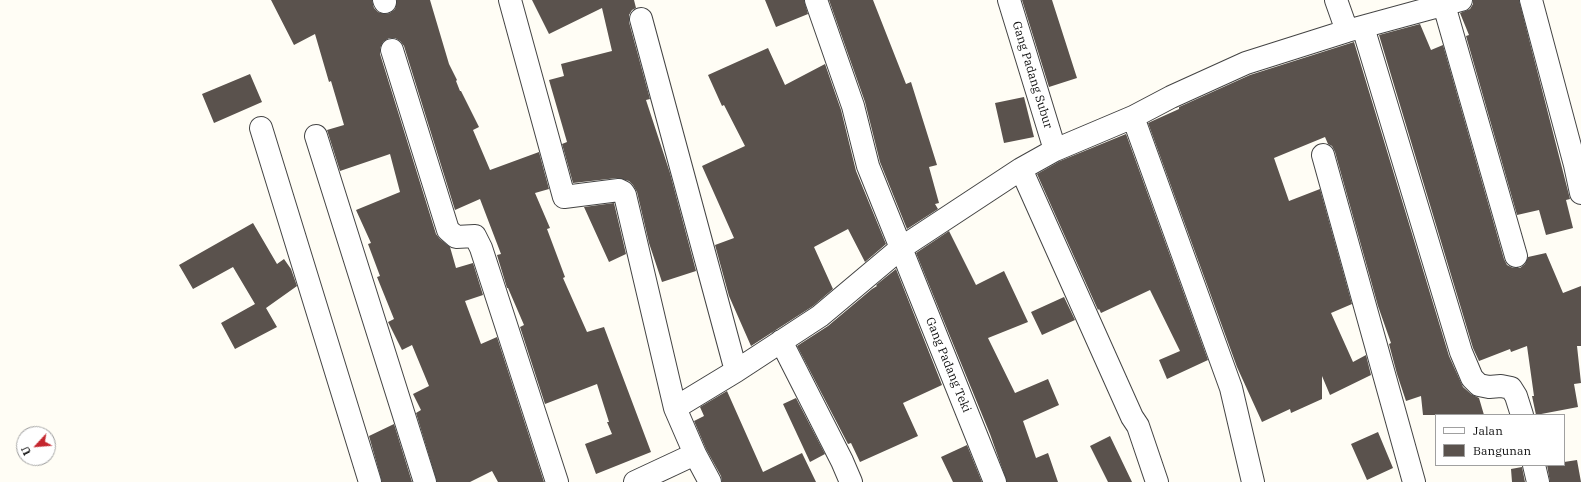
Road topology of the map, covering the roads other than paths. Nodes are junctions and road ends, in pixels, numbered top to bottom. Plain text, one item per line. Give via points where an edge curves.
1 (510, 0) edge
2 (816, 0) edge
3 (1009, 0) edge
4 (1336, 0) edge
5 (1531, 0) edge
6 (1453, 2) edge
7 (641, 19) dead end
8 (1355, 29) junction
9 (392, 50) dead end
10 (1133, 117) junction
11 (261, 128) dead end
12 (316, 136) dead end
13 (1055, 150) junction
14 (1323, 155) dead end
15 (1021, 169) junction
16 (1581, 193) edge
17 (901, 248) junction
18 (1516, 256) dead end
19 (782, 341) junction
20 (736, 371) junction
21 (675, 408) junction
22 (1522, 414) edge
23 (695, 454) junction
24 (1534, 466) edge
25 (370, 482) edge
26 (425, 482) edge
27 (557, 482) edge
28 (636, 482) edge
29 (710, 482) edge
30 (851, 482) edge
31 (995, 482) edge
32 (1157, 482) edge
33 (1253, 482) edge
34 (1414, 482) edge
35 (1538, 482) edge

1 - 21 street via 564,197 619,190 625,195
2 - 17 street, Gang Padang Teki via 853,106 868,166
3 - 13 street, Gang Padang Subur
4 - 8 street
5 - 16 street
6 - 8 street
6 - 18 street
7 - 20 street
8 - 10 street via 1246,63
8 - 22 street via 1461,352 1472,378 1479,385 1511,388
9 - 27 street via 448,230 456,237 475,236 481,248
10 - 13 street
10 - 33 street via 1231,388
11 - 25 street
12 - 26 street
13 - 15 street
14 - 34 street
15 - 17 street
15 - 32 street via 1138,426
17 - 19 street via 820,316
17 - 31 street, Gang Padang Teki
19 - 20 street
19 - 30 street
20 - 21 street
21 - 23 street
23 - 28 street
23 - 29 street
24 - 35 street

